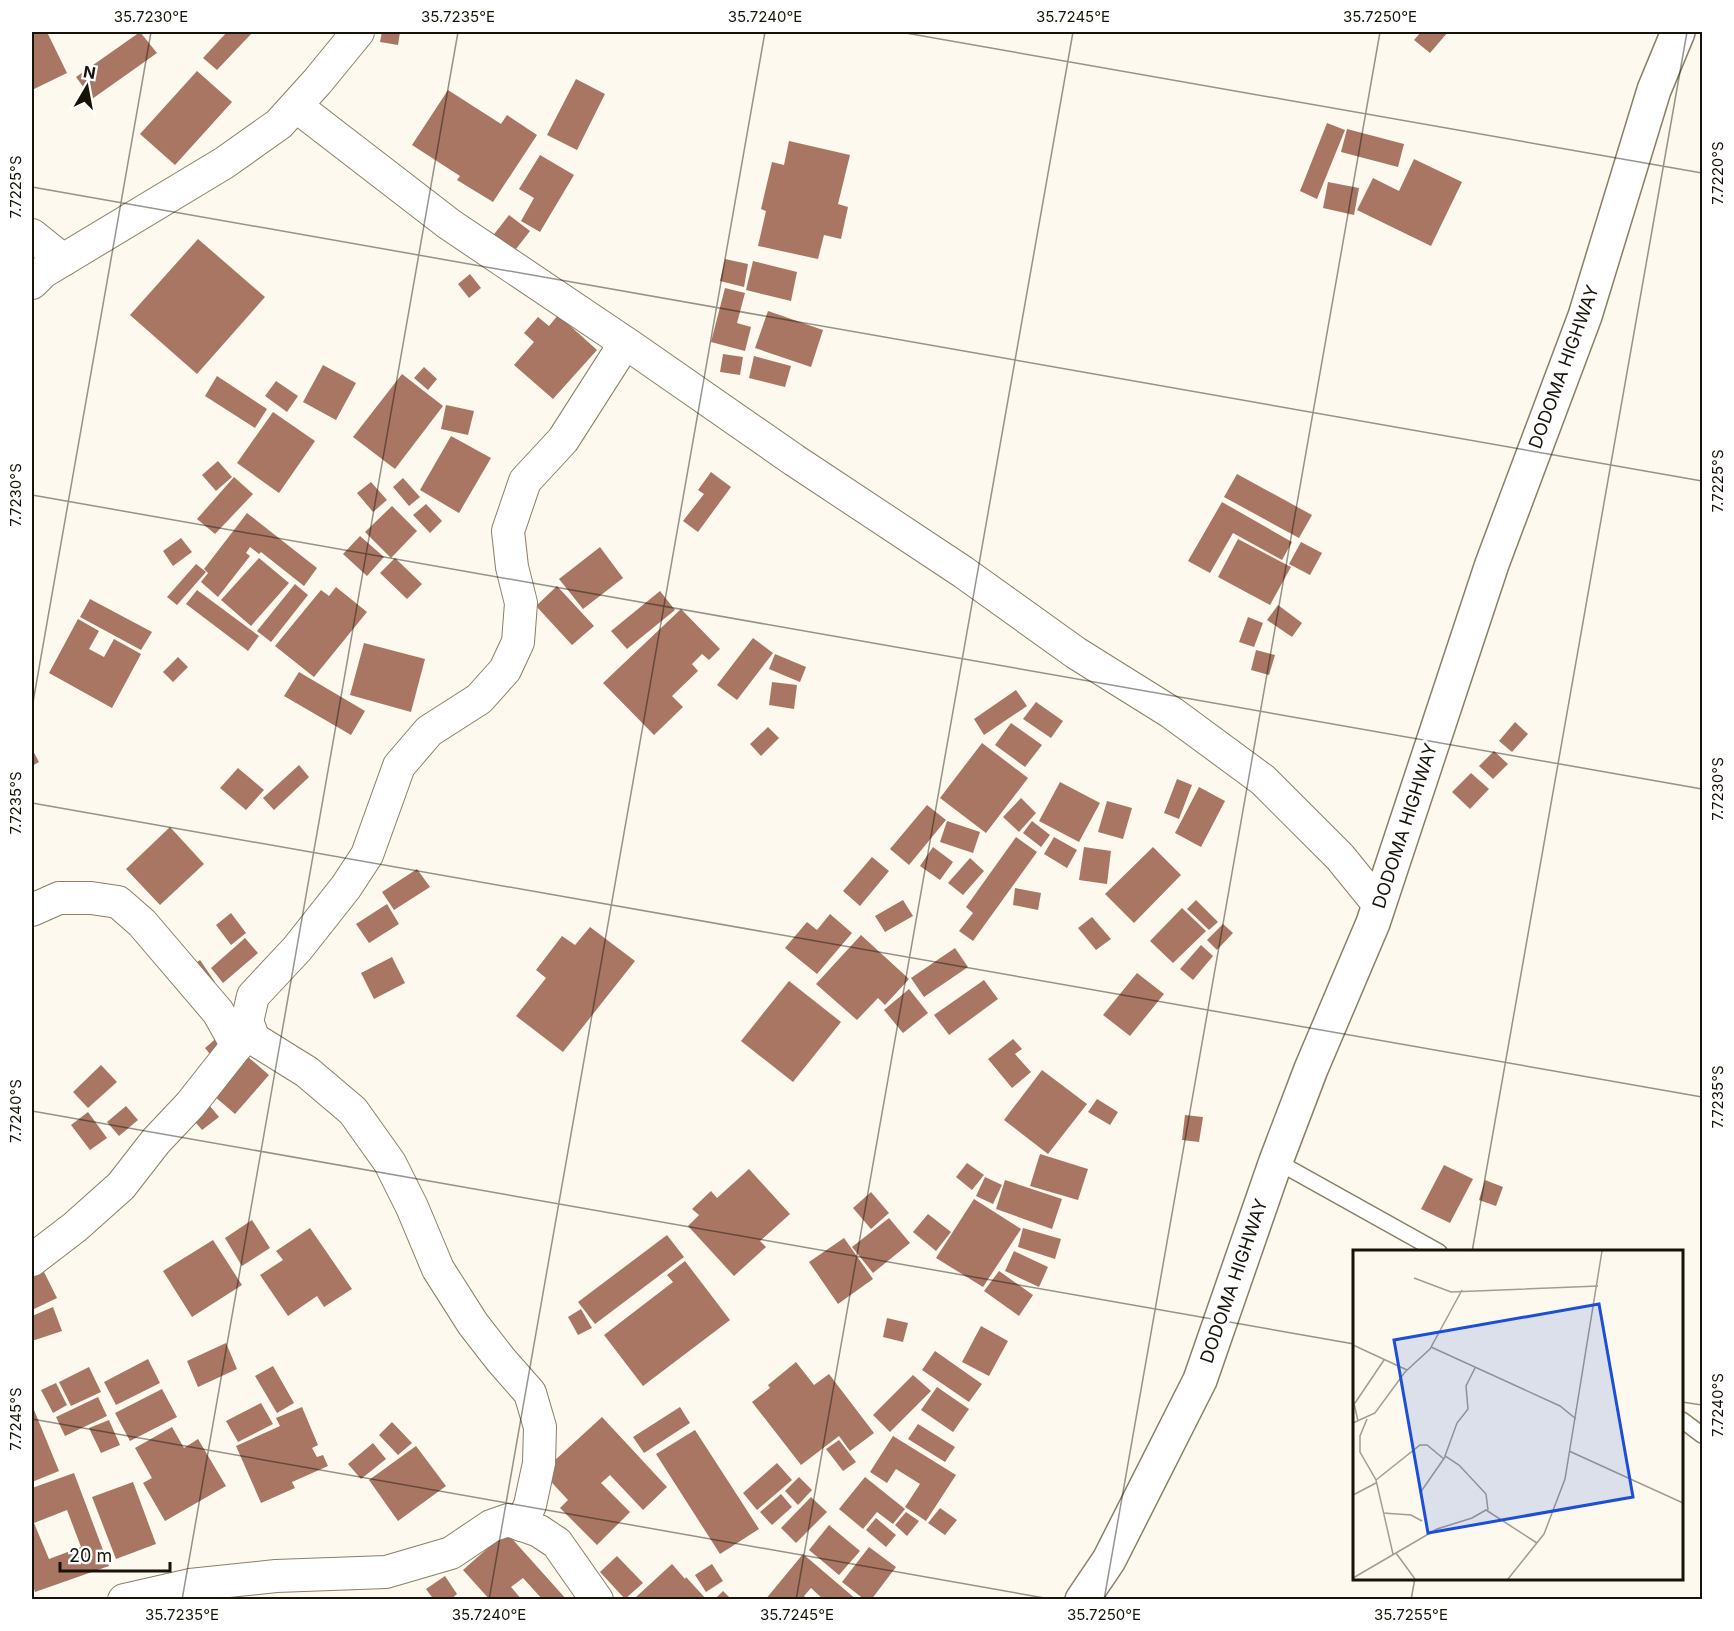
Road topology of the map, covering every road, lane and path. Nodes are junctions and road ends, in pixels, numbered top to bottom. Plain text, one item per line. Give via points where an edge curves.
1 (358, 32) edge
2 (1678, 32) edge
3 (296, 106) junction
4 (32, 235) edge
5 (63, 260) junction
6 (32, 283) edge
7 (625, 343) junction
8 (1379, 905) junction
9 (32, 910) edge
10 (244, 1038) junction
11 (1276, 1161) junction
12 (1437, 1250) edge
13 (32, 1260) edge
14 (1683, 1421) edge
15 (1702, 1436) edge
16 (521, 1525) junction
17 (124, 1599) edge
18 (597, 1599) edge
19 (1082, 1599) edge

1 - 3 street
2 - 8 highway, DODOMA HIGHWAY via 1654,90 1585,316 1492,564
3 - 5 street via 279,124 224,163
3 - 7 street via 449,224
4 - 5 street
5 - 6 street
7 - 8 street via 1076,653 1172,713 1263,780 1340,857
7 - 10 street via 563,440 525,481 508,531 521,603 518,642 505,670 479,699 429,731 399,766 367,855 297,949 253,996
8 - 11 highway, DODOMA HIGHWAY
9 - 10 street via 59,898 118,902 142,923
10 - 13 street via 121,1186
10 - 16 street via 254,1038 307,1072 353,1111 390,1163 438,1269 473,1324 530,1393 540,1427 539,1463 530,1505
11 - 12 lane
11 - 19 highway, DODOMA HIGHWAY via 1200,1380 1109,1560
14 - 15 lane
16 - 17 street via 508,1520 491,1526 451,1553 386,1572 276,1576 190,1585
16 - 18 street via 557,1543

